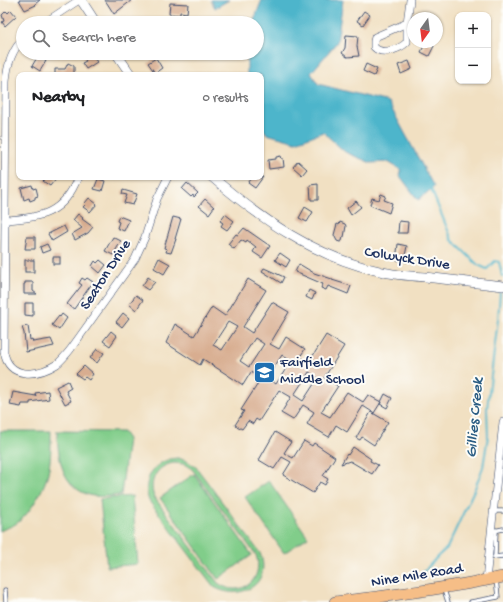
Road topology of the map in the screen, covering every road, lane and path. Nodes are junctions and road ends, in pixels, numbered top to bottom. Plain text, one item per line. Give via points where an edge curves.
1 (80, 0) edge
2 (410, 0) edge
3 (408, 12) edge
4 (55, 16) edge
5 (91, 16) edge
6 (407, 23) joint
7 (16, 49) edge
8 (121, 60) edge
9 (129, 72) edge
10 (76, 180) edge
11 (166, 180) edge
12 (216, 180) edge
13 (5, 220) junction
14 (503, 286) edge
15 (503, 422) edge
16 (502, 448) edge
17 (493, 511) junction
18 (503, 511) edge
19 (503, 529) edge
20 (494, 531) junction
21 (503, 556) edge
22 (492, 558) junction
23 (495, 578) edge
24 (444, 588) junction
25 (6, 590) dead end
26 (6, 602) edge
27 (335, 602) edge
28 (339, 602) edge
29 (448, 602) edge
30 (471, 602) edge

1 - 4 street
1 - 5 street
2 - 3 street
6 - 6 street via 375,37 374,47 383,52 407,42
7 - 13 street via 7,72
8 - 9 street
10 - 13 street via 66,199 54,209 36,217
11 - 13 street, Seaton Drive via 156,199 141,248 126,272 66,355 57,364 41,371 19,372 9,366 5,357
12 - 14 street, Colwyck Drive via 293,237 342,261 393,274
15 - 16 street
16 - 17 street
17 - 18 lane
17 - 20 street
19 - 20 lane
20 - 22 street
21 - 22 lane
22 - 23 street
23 - 24 main road, Nine Mile Road
23 - 30 lane via 498,597
24 - 28 main road, Nine Mile Road
24 - 29 lane
25 - 26 lane
27 - 28 main road, Nine Mile Road

